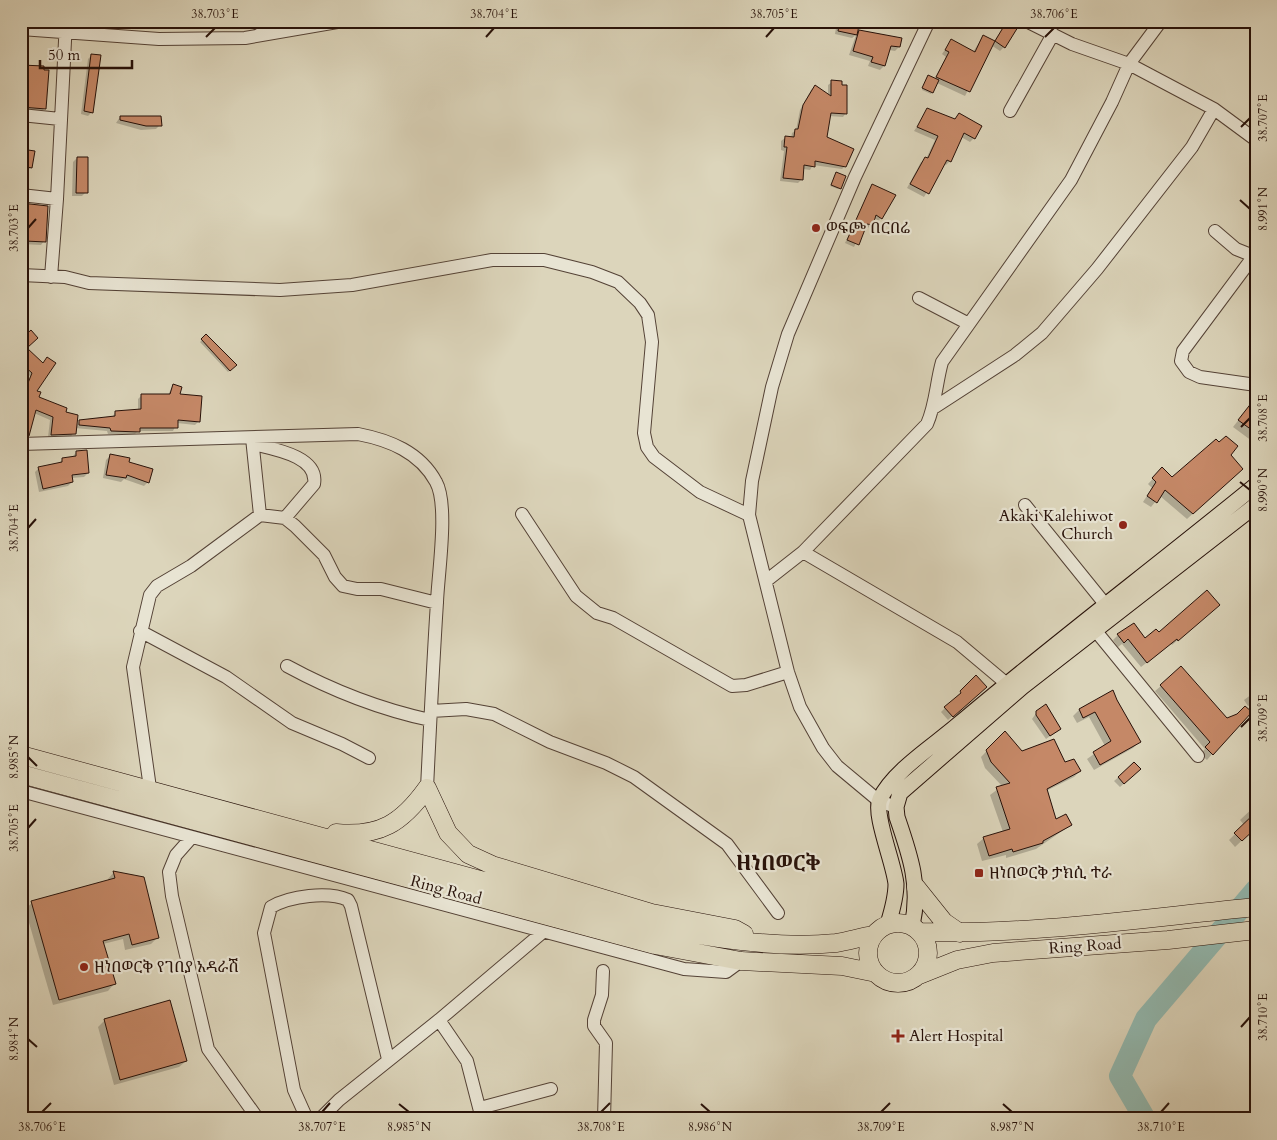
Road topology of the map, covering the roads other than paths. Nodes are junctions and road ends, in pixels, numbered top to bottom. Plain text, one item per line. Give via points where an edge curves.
1 (252, 21) edge
2 (343, 21) edge
3 (930, 21) edge
4 (1026, 21) edge
5 (1162, 21) edge
6 (66, 27) edge
7 (21, 29) edge
8 (275, 31) junction
9 (1053, 34) junction
10 (1129, 64) junction
11 (1214, 109) junction
12 (1010, 111) dead end
13 (21, 115) edge
14 (60, 119) junction
15 (1256, 140) edge
16 (21, 195) edge
17 (57, 199) junction
18 (1215, 230) dead end
19 (1254, 257) edge
20 (21, 276) edge
21 (50, 277) junction
22 (919, 298) dead end
23 (969, 324) junction
24 (1256, 385) edge
25 (935, 407) junction
26 (252, 440) junction
27 (21, 444) edge
28 (1256, 485) edge
29 (1025, 505) dead end
30 (1256, 505) edge
31 (522, 514) dead end
32 (260, 515) junction
33 (749, 515) junction
34 (284, 518) junction
35 (803, 552) junction
36 (766, 581) junction
37 (437, 604) junction
38 (1105, 604) junction
39 (1095, 630) junction
40 (140, 631) junction
41 (287, 666) dead end
42 (788, 672) junction
43 (1007, 684) junction
44 (430, 715) junction
45 (21, 755) edge
46 (1198, 756) dead end
47 (369, 758) dead end
48 (21, 774) edge
49 (150, 788) junction
50 (427, 788) junction
51 (21, 792) edge
52 (879, 801) junction
53 (896, 807) junction
54 (294, 830) junction
55 (191, 838) junction
56 (916, 887) junction
57 (1256, 907) edge
58 (778, 913) dead end
59 (888, 924) junction
60 (915, 929) junction
61 (1256, 930) edge
62 (543, 932) junction
63 (960, 933) junction
64 (874, 935) junction
65 (757, 942) junction
66 (741, 961) junction
67 (603, 971) dead end
68 (876, 973) junction
69 (917, 976) junction
70 (439, 1020) junction
71 (388, 1059) junction
72 (551, 1089) dead end
73 (339, 1100) junction
74 (481, 1113) edge
75 (258, 1119) edge
76 (307, 1119) edge
77 (320, 1119) edge
78 (334, 1119) edge
79 (604, 1119) edge

1 - 8 street
2 - 8 street
3 - 33 street via 855,177 788,334 772,387 752,481
4 - 9 street
5 - 10 street
6 - 7 street
6 - 8 street via 159,39 245,38
6 - 14 street
9 - 10 street
9 - 12 street
10 - 11 street
10 - 23 street via 1071,180
11 - 15 street
11 - 25 street via 1192,147 1042,333 1015,355
13 - 14 street
14 - 17 street
16 - 17 street
17 - 21 street
18 - 19 street via 1236,249
19 - 24 street via 1183,350 1181,361 1189,372 1200,378
20 - 21 street
21 - 33 street via 89,283 280,290 352,285 492,260 544,260 592,272 618,282 640,302 648,315 652,342 644,433 647,447 654,457 700,492
22 - 23 street
23 - 25 street via 942,362 936,384
25 - 35 street via 927,424
26 - 27 street
26 - 32 street
26 - 34 street via 298,458 312,468 314,484
26 - 37 street via 358,434 384,439 404,449 424,466 437,483 441,508
28 - 38 main road
29 - 38 street
30 - 39 main road
31 - 42 street via 576,596 597,613 612,618 732,686
32 - 34 street
32 - 40 street via 191,566 156,586 150,595
33 - 36 street
34 - 37 street via 324,555 343,586 381,589
35 - 36 street
35 - 43 street via 957,642
36 - 42 street
37 - 44 street
38 - 43 main road
39 - 46 street
39 - 53 main road via 919,775 900,793
40 - 47 street via 226,677 292,724
40 - 49 street via 133,667
41 - 44 street via 344,694 393,711
42 - 52 street via 800,707 822,748
43 - 52 main road via 908,766
44 - 50 street
44 - 58 street via 466,709 494,714 634,778 727,844
45 - 49 highway, Ring Road
48 - 66 highway, Ring Road via 655,945
49 - 54 highway, Ring Road
50 - 54 highway via 399,821 386,828 351,835
50 - 65 highway via 448,832 468,854 492,865 633,907 735,929
51 - 55 street
52 - 53 street
52 - 59 main road via 878,812 896,884
53 - 56 main road
54 - 65 highway, Ring Road via 653,927
55 - 62 street
55 - 75 street via 176,855 169,872 208,1049
56 - 60 main road
56 - 63 highway via 944,922
57 - 63 highway, Ring Road via 1034,930
59 - 60 highway
59 - 64 highway
60 - 63 highway, Ring Road
60 - 69 highway via 925,940 927,949 923,968
61 - 69 highway, Ring Road via 993,953 957,960
62 - 66 street via 684,969 726,972
62 - 70 street
64 - 65 highway, Ring Road via 838,943
64 - 68 highway via 868,954
66 - 68 highway, Ring Road via 842,966
67 - 79 street via 602,994 594,1026 606,1043
68 - 69 highway via 897,982
70 - 71 street
70 - 74 street via 466,1061
71 - 73 street
71 - 76 street via 348,900 311,896 283,900 271,907 264,933 294,1090
72 - 74 street
73 - 77 street
73 - 78 street

